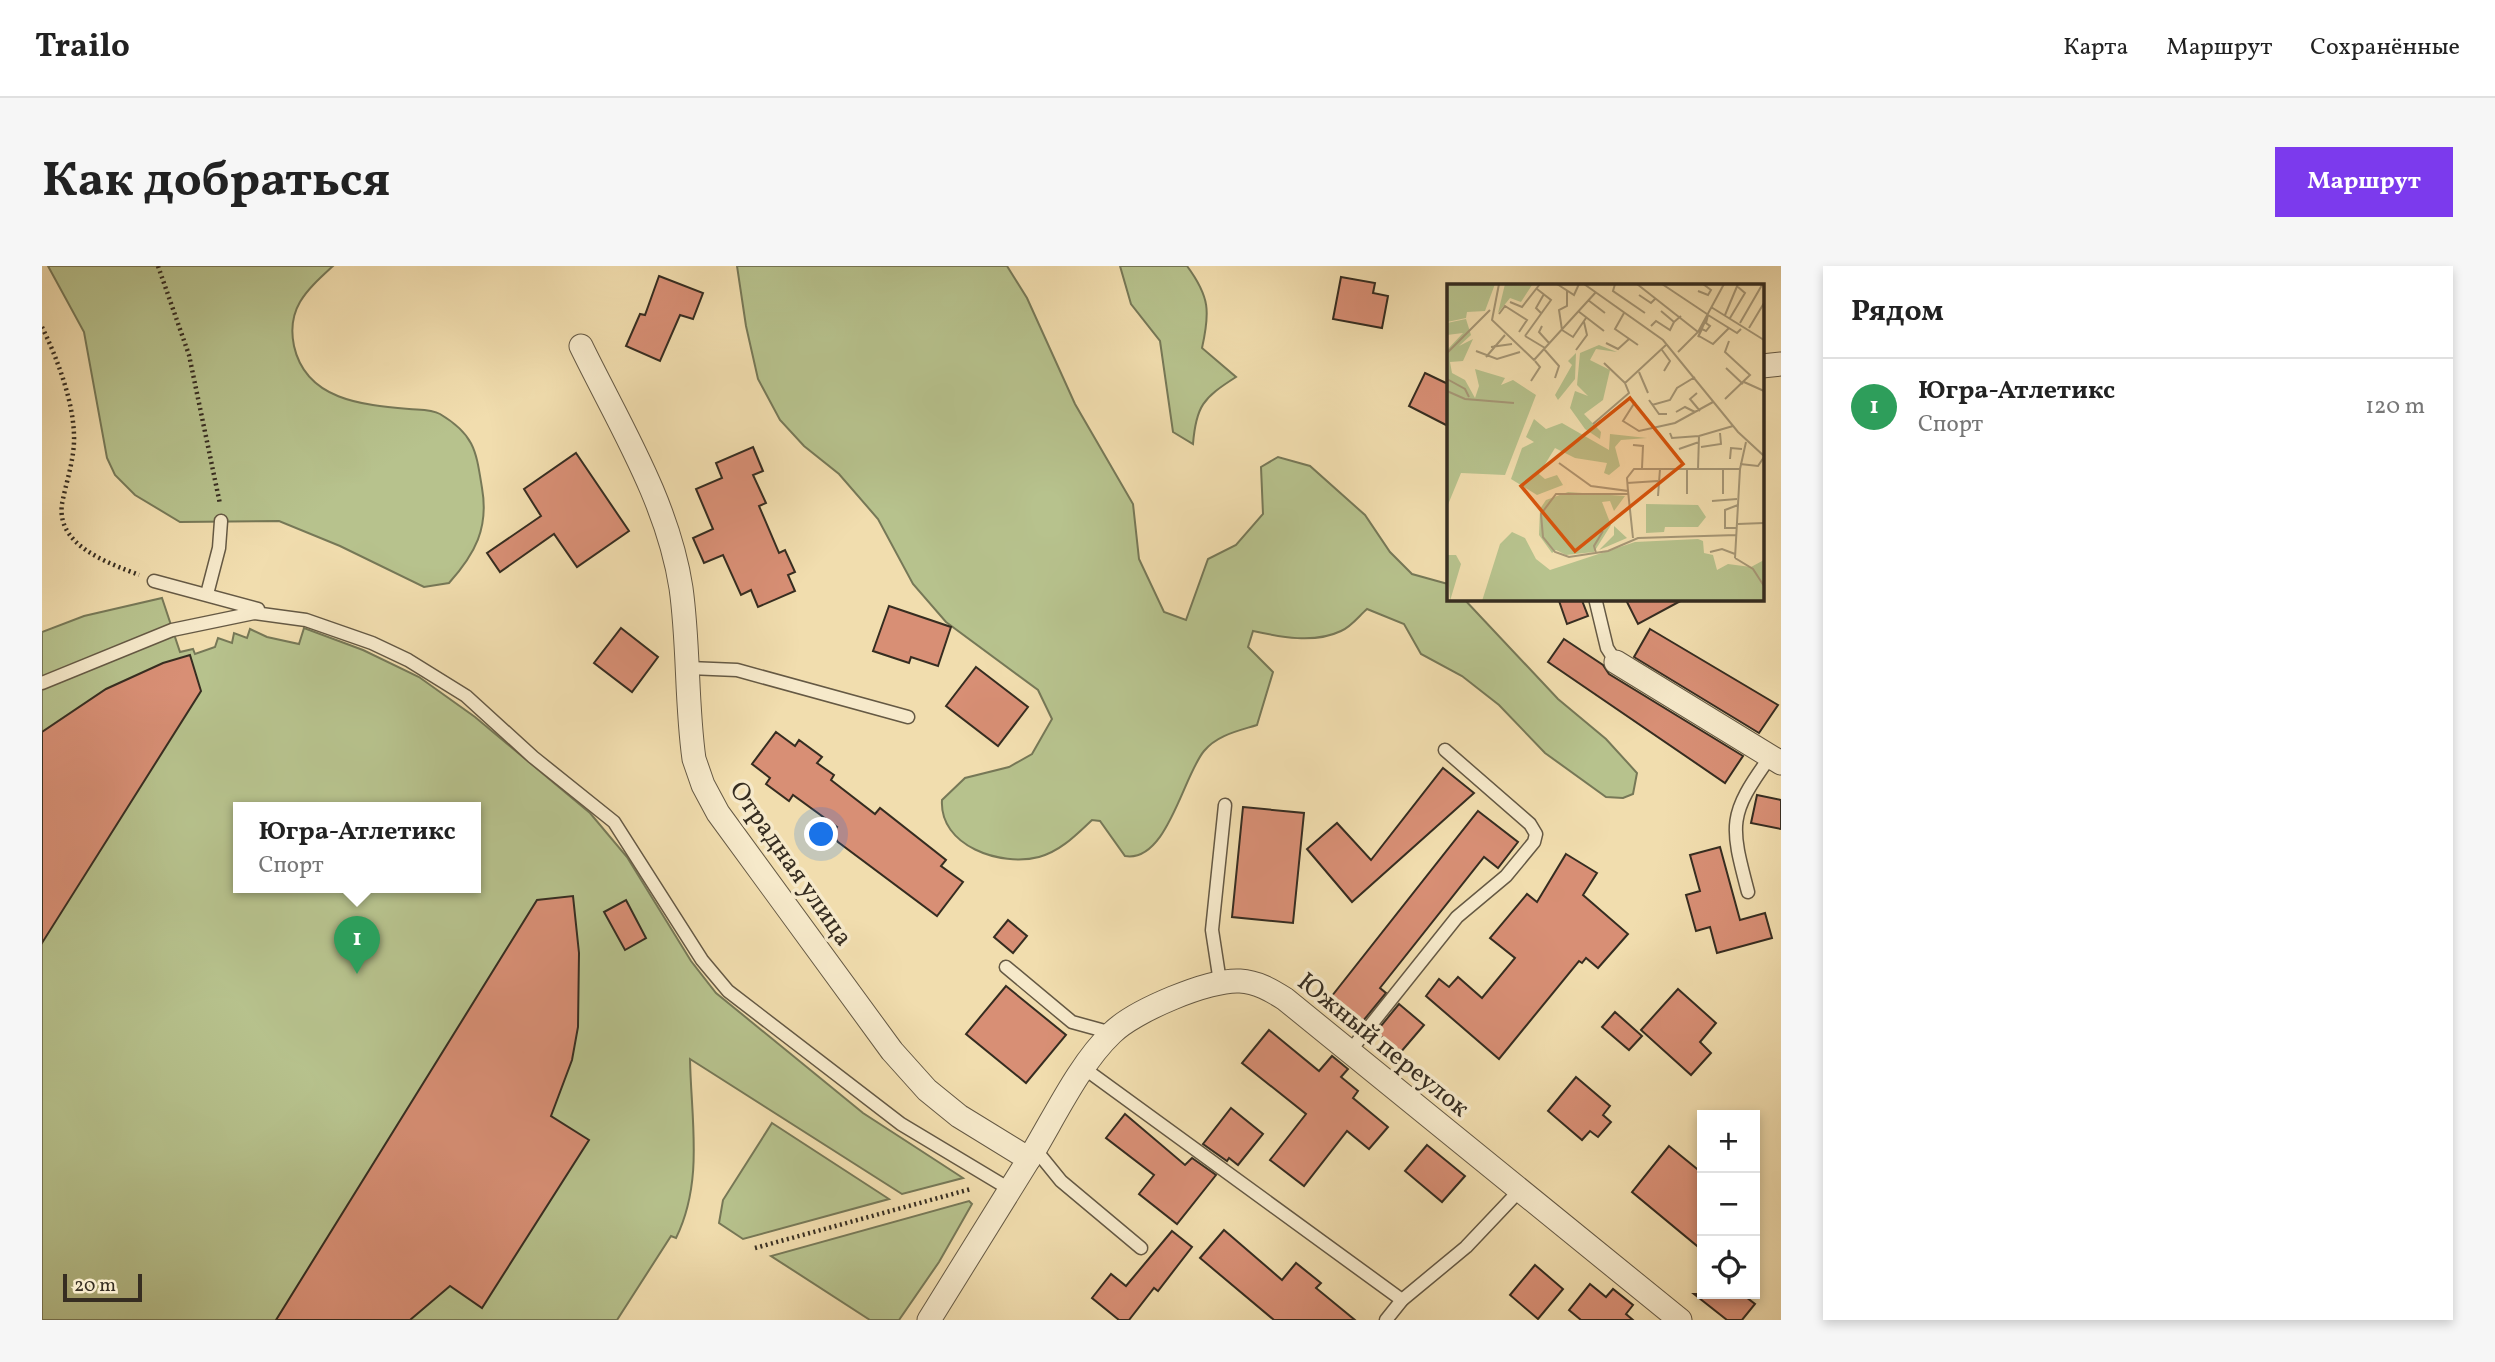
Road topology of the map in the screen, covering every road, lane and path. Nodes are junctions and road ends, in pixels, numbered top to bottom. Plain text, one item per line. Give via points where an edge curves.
1 (158, 266) edge
2 (42, 327) edge
3 (581, 346) dead end
4 (221, 522) joint
5 (154, 581) joint
6 (207, 594) junction
7 (1595, 600) edge
8 (278, 615) junction
9 (1616, 662) joint
10 (689, 668) junction
11 (42, 683) edge
12 (908, 717) dead end
13 (1445, 750) dead end
14 (1775, 760) edge
15 (1225, 805) dead end
16 (1748, 892) dead end
17 (1006, 967) dead end
18 (1220, 982) junction
19 (1112, 1033) junction
20 (1350, 1051) junction
21 (1085, 1069) junction
22 (1032, 1154) junction
23 (975, 1188) dead end
24 (1011, 1190) junction
25 (1520, 1190) junction
26 (755, 1248) dead end
27 (1141, 1248) dead end
28 (1402, 1300) junction
29 (929, 1320) edge
30 (1386, 1320) edge
31 (1680, 1320) edge

1 - 4 path via 189,355
2 - 5 path via 61,376 74,436 63,523 82,547
3 - 10 street, Отрадная улица via 658,504 681,587
4 - 6 lane
5 - 6 lane
6 - 8 lane
7 - 9 lane via 1607,648
8 - 11 lane via 234,615 181,628
8 - 24 lane via 372,643 466,696 614,822 702,960 728,991 901,1124
9 - 14 street
10 - 12 lane via 747,673
10 - 22 street, Отрадная улица via 694,759 718,813 892,1051 959,1116
13 - 20 lane via 1530,824 1536,834 1534,842 1506,876 1457,917
14 - 16 lane via 1742,795 1736,817 1736,846
15 - 18 lane via 1212,930
17 - 19 lane via 1072,1022
18 - 19 street, Южный переулок via 1143,1013
18 - 20 street, Южный переулок via 1266,987
19 - 21 street, Южный переулок
20 - 25 street, Южный переулок
21 - 22 street, Южный переулок
21 - 28 lane
22 - 24 street
22 - 27 lane
23 - 26 path
24 - 29 street
25 - 28 lane via 1466,1247
25 - 31 street, Южный переулок
28 - 30 lane

